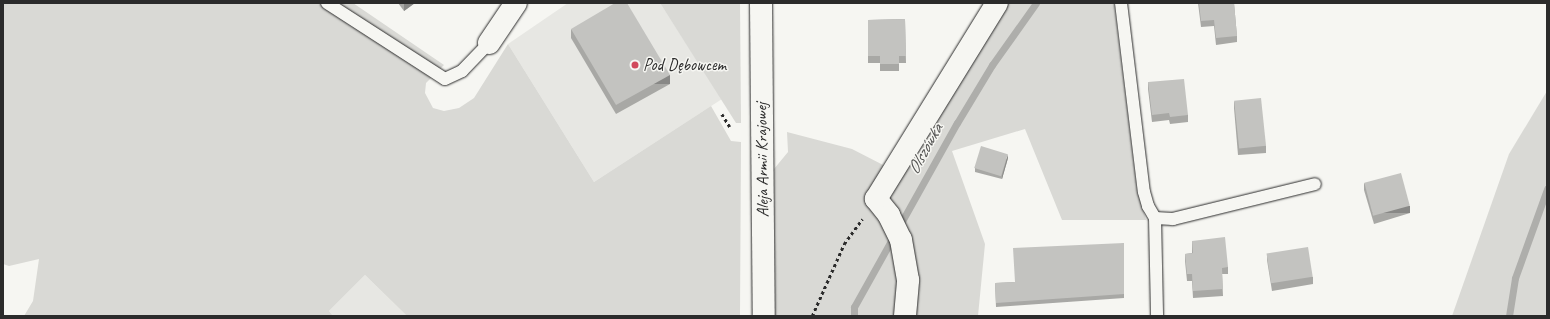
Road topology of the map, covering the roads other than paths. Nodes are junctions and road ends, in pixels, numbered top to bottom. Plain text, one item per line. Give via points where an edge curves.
1 (327, 3) edge
2 (516, 3) edge
3 (761, 3) edge
4 (998, 3) edge
5 (1121, 3) edge
6 (489, 43) joint
7 (1315, 184) dead end
8 (1155, 218) junction
9 (764, 316) edge
10 (905, 316) edge
11 (1157, 316) edge

1 - 6 lane via 445,79 462,71
2 - 6 street
3 - 9 street, Aleja Armii Krajowej
4 - 10 street via 883,207 901,240 908,280
5 - 8 lane via 1144,192
7 - 8 lane via 1173,219
8 - 11 lane

